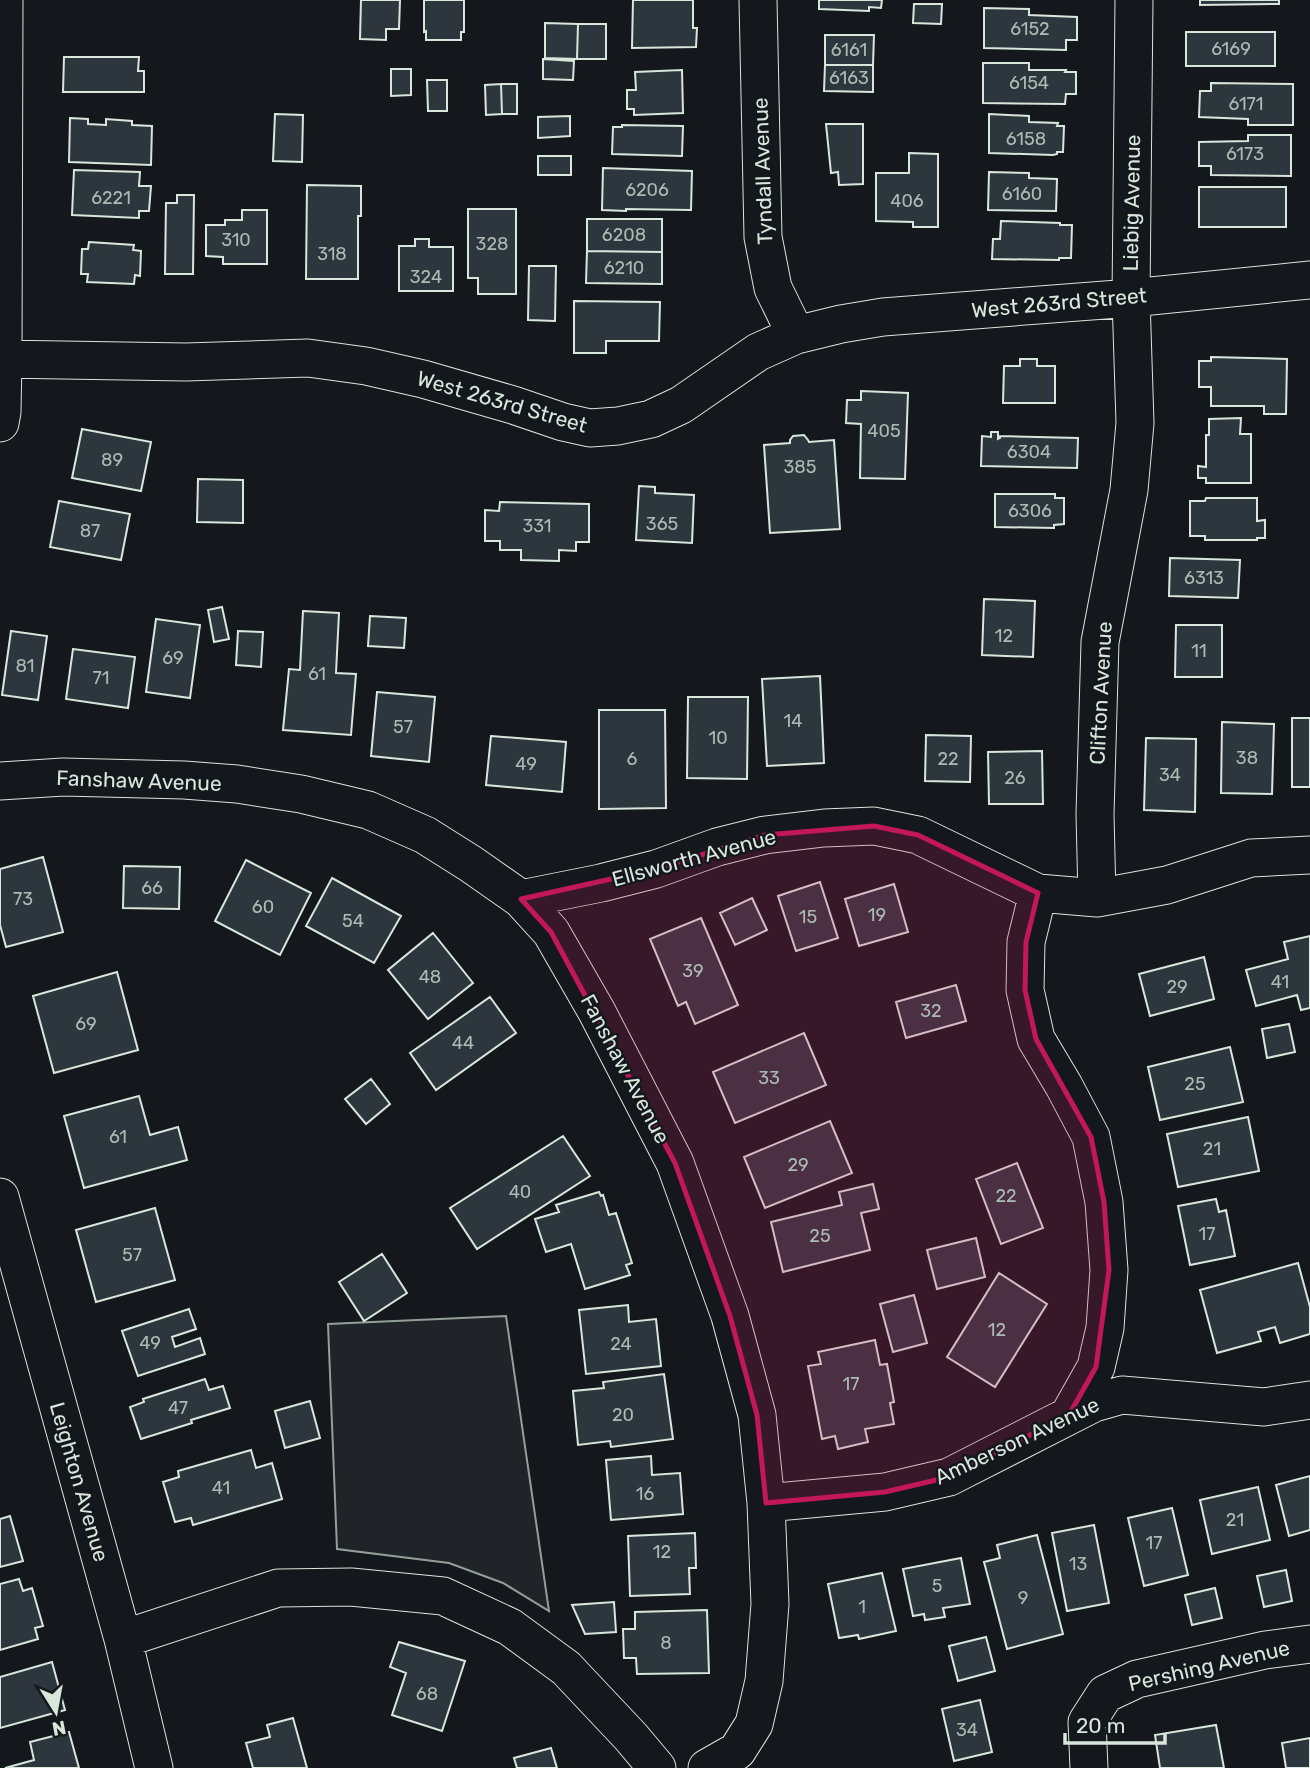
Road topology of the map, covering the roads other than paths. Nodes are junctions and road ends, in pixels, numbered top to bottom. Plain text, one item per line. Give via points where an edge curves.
1 (4, 0) edge
2 (758, 0) edge
3 (1134, 0) edge
4 (1310, 280) edge
5 (1131, 298) junction
6 (796, 335) junction
7 (2, 359) edge
8 (0, 423) edge
9 (1129, 490) joint
10 (0, 781) edge
11 (1310, 855) edge
12 (1038, 892) junction
13 (1097, 898) junction
14 (521, 900) junction
15 (0, 1196) edge
16 (1310, 1400) edge
17 (1069, 1415) junction
18 (766, 1503) junction
19 (123, 1639) junction
20 (1310, 1644) edge
21 (155, 1768) edge
22 (657, 1768) edge
23 (707, 1768) edge
24 (1089, 1768) edge

1 - 7 street
2 - 6 street, Tyndall Avenue via 763,237 773,288
3 - 5 street, Liebig Avenue
4 - 5 street, West 263rd Street
5 - 6 street, West 263rd Street via 883,317
5 - 9 street, Liebig Avenue via 1135,423
6 - 7 street, West 263rd Street via 758,352 671,410 651,419 590,428 424,379 308,358 186,362
7 - 8 street
9 - 13 street, Clifton Avenue via 1100,642
10 - 14 street, Fanshaw Avenue via 63,777 184,780 300,794 368,810 425,835
11 - 13 street, Ellsworth Avenue via 1251,858 1167,885
12 - 13 street, Ellsworth Avenue
12 - 14 street, Ellsworth Avenue via 918,835 874,826 765,835 656,869
12 - 17 street via 1026,942 1025,990 1036,1039 1091,1137 1104,1202 1109,1270 1105,1328 1096,1367
14 - 18 street, Fanshaw Avenue via 551,932 674,1163 730,1315 757,1415
15 - 19 street, Leighton Avenue
16 - 17 street, Amberson Avenue via 1264,1407 1122,1395
17 - 18 street, Amberson Avenue via 949,1477 885,1492
18 - 23 street, Fanshaw Avenue via 770,1604 764,1681 754,1724 737,1751
19 - 21 street, Leighton Avenue
19 - 22 street via 278,1588 351,1587 443,1596 510,1627 566,1668
20 - 24 street, Pershing Avenue via 1137,1679 1105,1693 1087,1722

